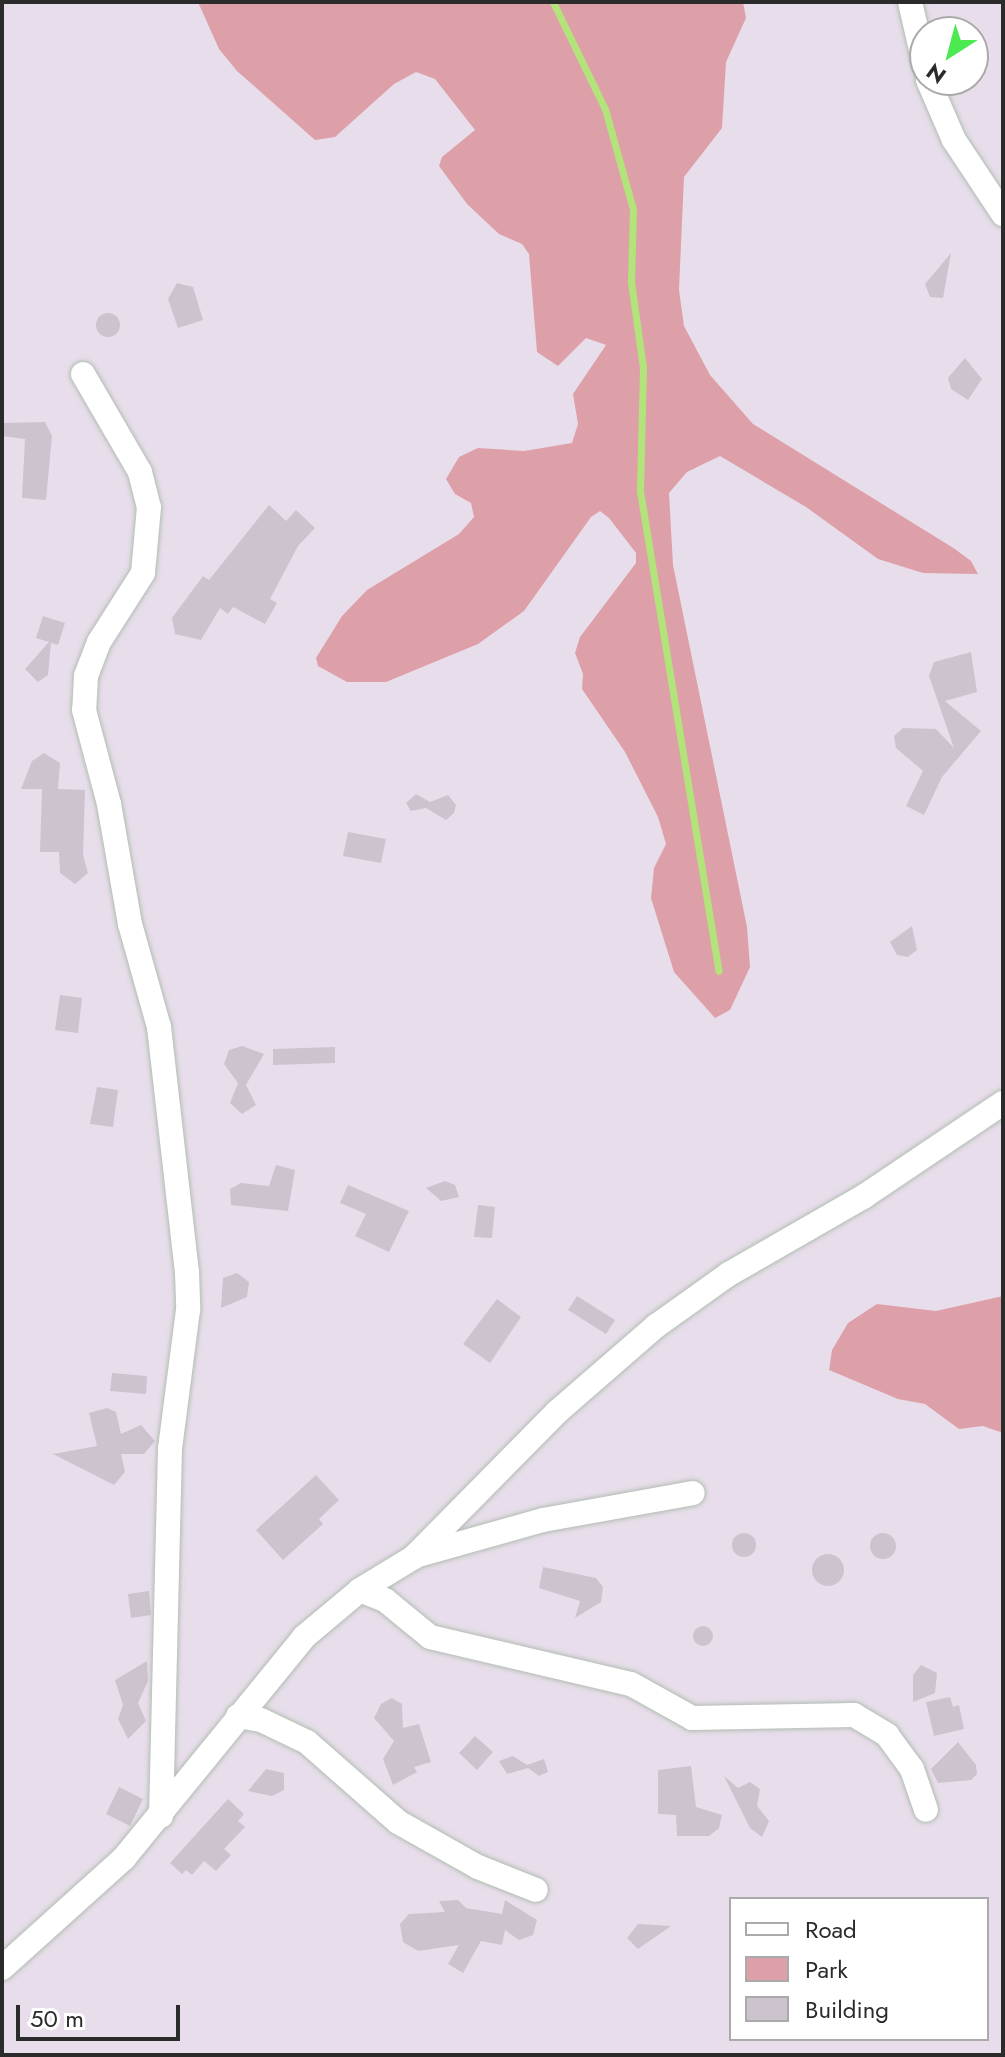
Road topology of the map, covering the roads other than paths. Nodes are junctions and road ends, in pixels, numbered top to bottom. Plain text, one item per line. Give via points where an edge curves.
1 (935, 96) edge
2 (1003, 214) edge
3 (83, 374) dead end
4 (1003, 1103) edge
5 (693, 1493) dead end
6 (414, 1557) junction
7 (360, 1590) junction
8 (238, 1716) junction
9 (926, 1810) dead end
10 (161, 1816) junction
11 (536, 1890) dead end
12 (2, 1968) edge

1 - 2 street via 954,140
3 - 10 street via 140,472 149,507 143,573 99,642 86,676 84,710 109,804 130,924 159,1027 187,1272 188,1310 170,1449
4 - 6 street via 863,1197 729,1274 656,1326 557,1412
5 - 6 street via 543,1520
6 - 7 street
7 - 8 street via 304,1637
7 - 9 street via 385,1600 430,1637 631,1684 692,1718 854,1715 887,1735 912,1769
8 - 10 street
8 - 11 street via 261,1720 307,1742 398,1822 478,1867
10 - 12 street via 59,1922

